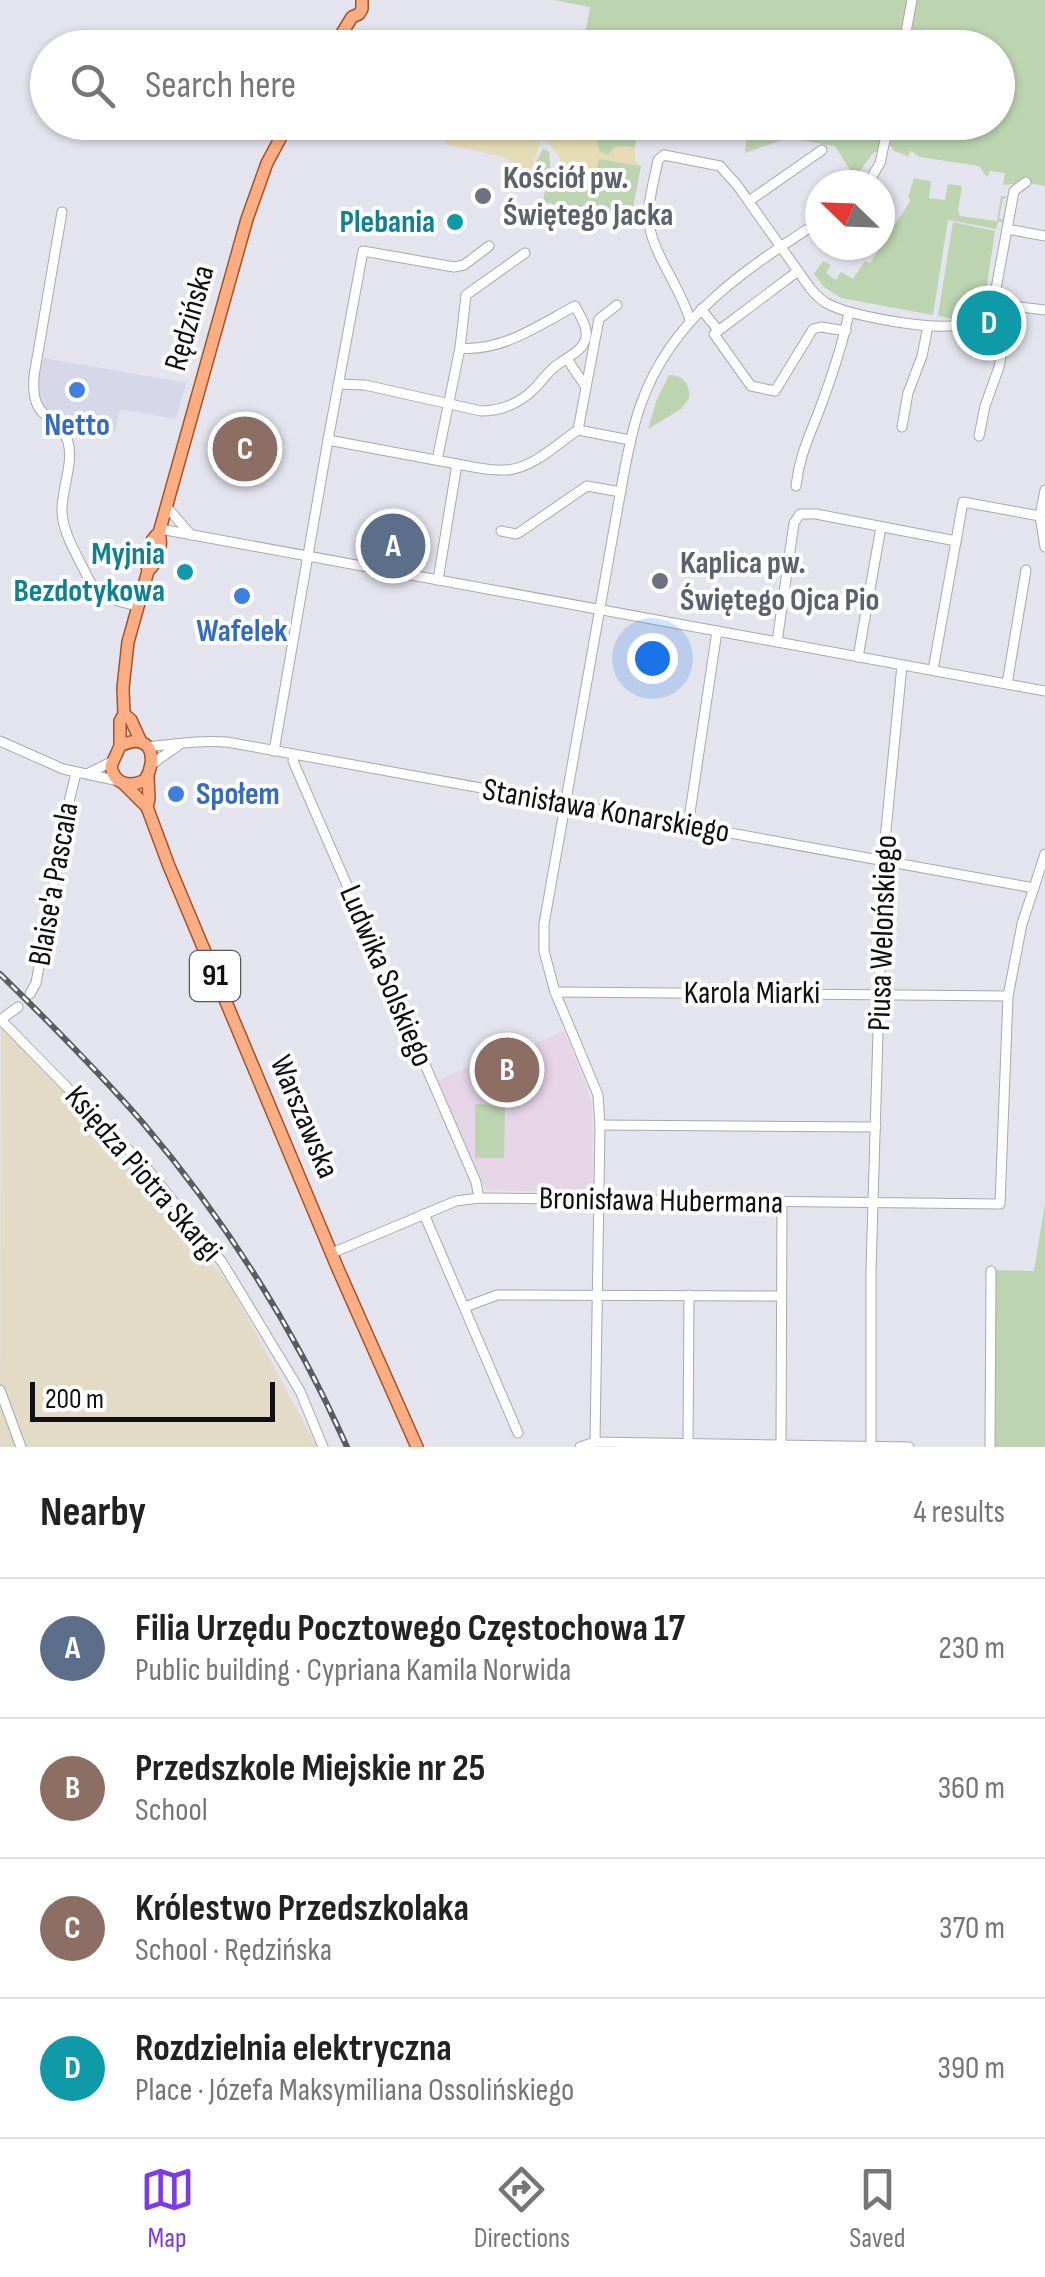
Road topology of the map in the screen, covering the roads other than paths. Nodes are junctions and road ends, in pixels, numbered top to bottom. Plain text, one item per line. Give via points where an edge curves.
1 (912, 0) edge
2 (361, 1) edge
3 (344, 30) edge
4 (906, 30) edge
5 (279, 140) edge
6 (885, 140) edge
7 (822, 150) dead end
8 (875, 170) edge
9 (1026, 182) dead end
10 (748, 201) junction
11 (62, 212) dead end
12 (1007, 229) junction
13 (805, 231) edge
14 (1045, 236) edge
15 (490, 246) dead end
16 (781, 246) junction
17 (526, 253) dead end
18 (798, 272) junction
19 (616, 305) dead end
20 (993, 305) junction
21 (1011, 305) junction
22 (701, 309) junction
23 (1045, 310) edge
24 (850, 312) junction
25 (690, 320) junction
26 (928, 326) junction
27 (718, 330) junction
28 (846, 331) junction
29 (460, 348) junction
30 (567, 358) junction
31 (338, 384) junction
32 (586, 387) junction
33 (449, 405) junction
34 (902, 427) dead end
35 (578, 430) junction
36 (980, 436) dead end
37 (328, 440) junction
38 (630, 440) junction
39 (437, 460) junction
40 (457, 464) junction
41 (796, 486) dead end
42 (1045, 490) edge
43 (620, 492) junction
44 (166, 506) junction
45 (1040, 516) junction
46 (880, 528) junction
47 (159, 531) junction
48 (501, 531) dead end
49 (191, 535) junction
50 (956, 542) junction
51 (1045, 547) edge
52 (308, 556) junction
53 (1026, 570) dead end
54 (438, 580) junction
55 (138, 606) junction
56 (600, 610) junction
57 (717, 631) junction
58 (777, 642) junction
59 (858, 656) junction
60 (902, 664) junction
61 (933, 670) junction
62 (1007, 684) junction
63 (1045, 691) edge
64 (124, 714) junction
65 (0, 741) edge
66 (144, 744) junction
67 (179, 745) junction
68 (120, 746) junction
69 (274, 751) junction
70 (294, 754) junction
71 (113, 761) junction
72 (150, 770) junction
73 (82, 773) junction
74 (122, 783) junction
75 (564, 804) junction
76 (147, 807) junction
77 (688, 826) junction
78 (1045, 854) edge
79 (883, 861) junction
80 (1034, 888) junction
81 (555, 992) junction
82 (30, 994) dead end
83 (880, 994) junction
84 (1008, 996) junction
85 (18, 1006) dead end
86 (1, 1020) edge
87 (600, 1125) junction
88 (876, 1126) junction
89 (479, 1198) junction
90 (598, 1199) junction
91 (872, 1202) junction
92 (782, 1203) junction
93 (424, 1214) junction
94 (332, 1253) junction
95 (990, 1271) dead end
96 (598, 1294) junction
97 (689, 1295) junction
98 (781, 1296) junction
99 (466, 1307) junction
100 (0, 1390) edge
101 (518, 1433) dead end
102 (595, 1442) junction
103 (688, 1444) junction
104 (780, 1445) edge
105 (871, 1446) edge
106 (21, 1447) edge
107 (323, 1447) edge
108 (416, 1447) edge
109 (580, 1447) edge
110 (909, 1447) edge
111 (990, 1447) edge

1 - 4 street
2 - 3 main road
5 - 44 main road, Rędzińska via 247,218
6 - 8 street
7 - 10 street
9 - 12 street via 1014,190
10 - 16 street
10 - 25 street via 720,166 664,155 658,160 648,220
11 - 55 street via 34,400 67,439 62,517 92,586
12 - 14 street
12 - 20 street
13 - 16 street
15 - 31 street via 454,267 363,251
16 - 18 street
16 - 22 street
17 - 29 street via 466,295
18 - 24 street via 820,299
18 - 27 street
19 - 32 street via 599,318
20 - 21 street
20 - 26 street via 966,323
21 - 23 street
21 - 36 street
22 - 25 street
22 - 27 street
24 - 26 street
24 - 28 street
25 - 38 street via 648,386
26 - 34 street
27 - 28 street via 714,334 748,382 772,391 813,329
28 - 41 street via 799,460
29 - 30 street via 508,342 575,306 586,336
29 - 33 street
30 - 32 street
30 - 33 street via 508,408 481,412
31 - 33 street
31 - 37 street
32 - 35 street
33 - 39 street
35 - 38 street
35 - 40 street via 511,470
37 - 39 street
37 - 52 street
38 - 43 street
39 - 40 street
40 - 54 street
42 - 45 street
43 - 48 street via 587,486 520,532
43 - 56 street
44 - 47 main road, Rędzińska
44 - 49 street
45 - 50 street via 963,502
45 - 51 street
46 - 50 street
46 - 58 street via 800,514
46 - 59 street
47 - 49 street
47 - 55 main road via 162,542
49 - 52 street
50 - 61 street
52 - 54 street
52 - 69 street
53 - 62 street
54 - 56 street
55 - 64 main road via 125,664
56 - 57 street
56 - 75 street
57 - 58 street
57 - 77 street
58 - 59 street
59 - 60 street
60 - 61 street
60 - 79 street, Piusa Welońskiego
61 - 62 street
62 - 63 street
64 - 66 main road, 91
64 - 68 main road
65 - 73 street
66 - 67 street, Stanisława Konarskiego
66 - 68 main road
66 - 72 main road, 91 via 152,754
67 - 69 street, Stanisława Konarskiego via 216,741
67 - 72 street
68 - 71 main road
69 - 70 street, Stanisława Konarskiego
70 - 75 street, Stanisława Konarskiego
70 - 89 street, Ludwika Solskiego
71 - 73 street
71 - 74 main road, 91
72 - 74 main road via 140,783
72 - 76 main road, Warszawska / 91
73 - 74 street
73 - 82 street, Blaise'a Pascala via 67,810
74 - 76 main road, Warszawska / 91
75 - 77 street, Stanisława Konarskiego
75 - 81 street via 544,924
76 - 94 main road, Warszawska / 91
77 - 79 street, Stanisława Konarskiego
78 - 80 street
79 - 80 street, Stanisława Konarskiego
79 - 83 street, Piusa Welońskiego
80 - 84 street
81 - 83 street, Karola Miarki
81 - 87 street via 598,1096
83 - 84 street, Karola Miarki
83 - 88 street, Piusa Welońskiego
84 - 91 street, Bronisława Hubermana via 1000,1204
85 - 86 street, Blaise'a Pascala
86 - 107 street, Księdza Piotra Skargi via 149,1171 222,1262 300,1392
87 - 88 street
87 - 90 street
88 - 91 street, Piusa Welońskiego
89 - 90 street, Bronisława Hubermana
89 - 93 street, Bronisława Hubermana
90 - 92 street, Bronisława Hubermana
90 - 96 street
91 - 92 street, Bronisława Hubermana
91 - 105 street, Piusa Welońskiego
92 - 98 street
93 - 94 street, Bronisława Hubermana
93 - 99 street
94 - 108 main road, Warszawska / 91
95 - 111 street
96 - 97 street
96 - 99 street via 496,1295
96 - 102 street
97 - 98 street
97 - 103 street
98 - 104 street
99 - 101 street
100 - 106 street
102 - 103 street
102 - 109 street
103 - 104 street
104 - 105 street
105 - 110 street

